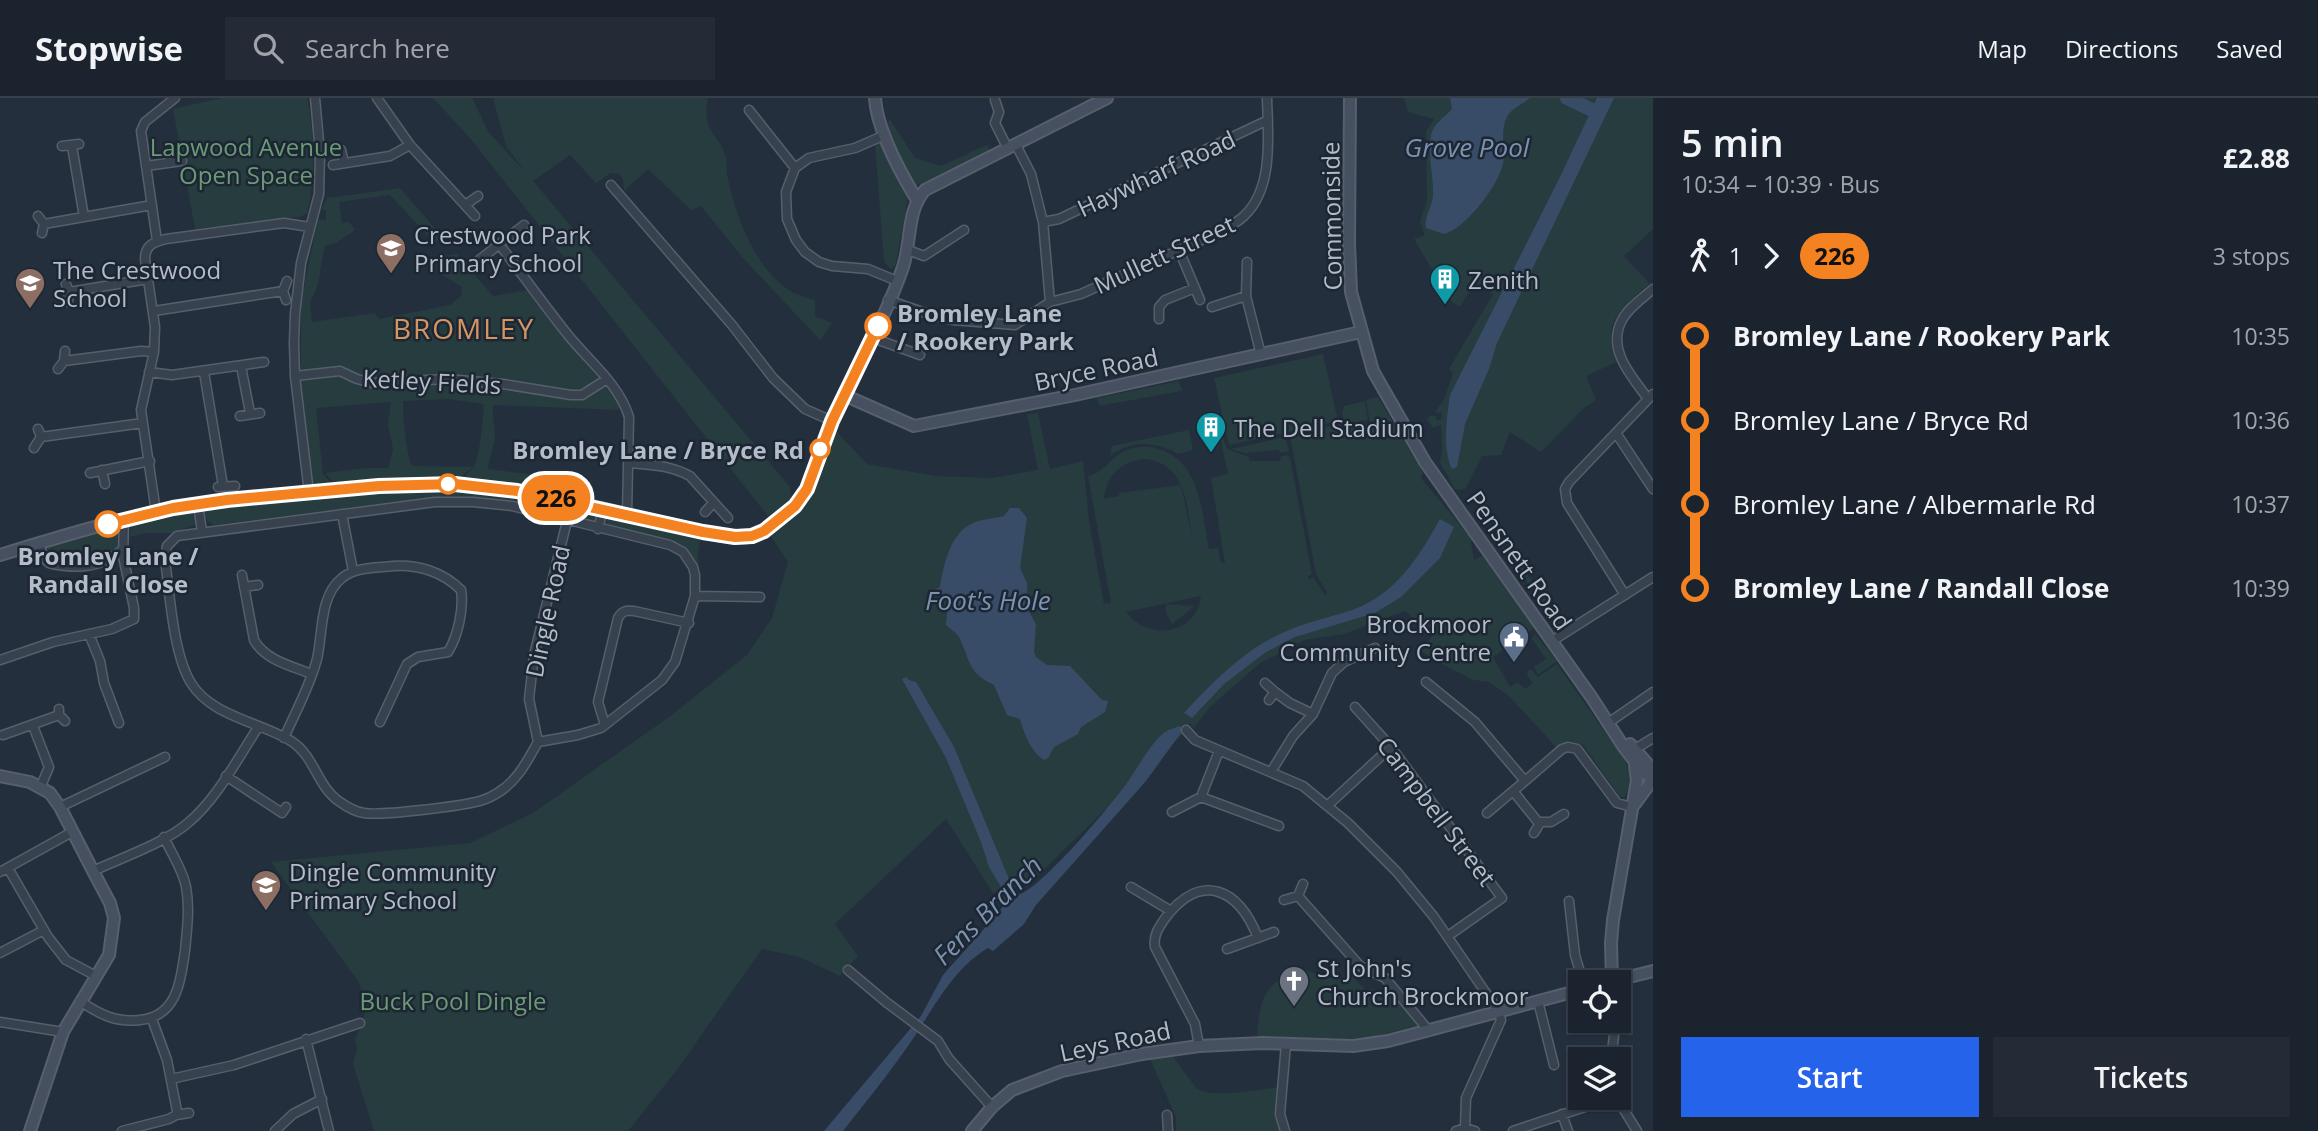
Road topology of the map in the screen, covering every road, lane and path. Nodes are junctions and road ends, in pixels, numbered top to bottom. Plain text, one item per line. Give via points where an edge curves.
1 (175, 98) edge
2 (315, 98) edge
3 (377, 98) edge
4 (875, 98) edge
5 (1107, 98) edge
6 (1268, 98) edge
7 (1350, 98) edge
8 (995, 100) dead end
9 (749, 110) dead end
10 (1268, 120) junction
11 (884, 135) junction
12 (410, 145) junction
13 (62, 146) dead end
14 (1012, 147) junction
15 (341, 150) dead end
16 (175, 159) dead end
17 (344, 163) junction
18 (333, 164) dead end
19 (146, 166) junction
20 (794, 168) junction
21 (611, 185) dead end
22 (478, 196) dead end
23 (917, 200) junction
24 (152, 205) junction
25 (465, 205) junction
26 (475, 216) dead end
27 (84, 217) junction
28 (1042, 222) junction
29 (524, 225) dead end
30 (310, 227) junction
31 (964, 230) dead end
32 (42, 233) dead end
33 (157, 241) junction
34 (499, 244) junction
35 (908, 250) junction
36 (1179, 250) junction
37 (1247, 262) dead end
38 (474, 264) dead end
39 (148, 279) junction
40 (287, 281) dead end
41 (897, 281) junction
42 (1195, 288) junction
43 (1653, 289) edge
44 (1247, 296) junction
45 (888, 300) junction
46 (1200, 300) dead end
47 (68, 302) dead end
48 (1050, 302) junction
49 (1212, 307) dead end
50 (154, 311) junction
51 (1159, 319) dead end
52 (1361, 332) junction
53 (873, 338) junction
54 (65, 351) dead end
55 (154, 352) junction
56 (920, 355) dead end
57 (1261, 355) junction
58 (64, 361) junction
59 (264, 362) dead end
60 (241, 366) junction
61 (58, 369) dead end
62 (149, 372) junction
63 (204, 372) junction
64 (295, 376) junction
65 (607, 379) junction
66 (844, 396) junction
67 (1651, 396) edge
68 (250, 413) junction
69 (260, 413) dead end
70 (240, 416) dead end
71 (832, 421) junction
72 (143, 423) junction
73 (1616, 433) junction
74 (34, 448) dead end
75 (149, 461) junction
76 (629, 463) junction
77 (102, 470) junction
78 (90, 473) dead end
79 (105, 484) dead end
80 (235, 486) dead end
81 (1653, 489) edge
82 (309, 493) junction
83 (714, 502) junction
84 (198, 504) junction
85 (603, 509) junction
86 (156, 512) junction
87 (705, 512) dead end
88 (342, 514) junction
89 (627, 514) junction
90 (728, 518) dead end
91 (124, 519) junction
92 (567, 521) junction
93 (598, 529) junction
94 (202, 532) junction
95 (39, 543) junction
96 (123, 549) junction
97 (0, 555) edge
98 (353, 571) junction
99 (242, 575) dead end
100 (1653, 577) edge
101 (258, 585) dead end
102 (244, 587) junction
103 (1625, 595) junction
104 (695, 596) junction
105 (760, 597) dead end
106 (689, 623) junction
107 (89, 634) junction
108 (1555, 640) junction
109 (1375, 648) dead end
110 (0, 660) edge
111 (312, 674) junction
112 (1426, 682) dead end
113 (1265, 683) dead end
114 (1275, 692) junction
115 (1653, 692) edge
116 (1269, 700) dead end
117 (1355, 708) dead end
118 (1313, 714) junction
119 (61, 715) dead end
120 (1610, 721) junction
121 (380, 722) dead end
122 (119, 723) dead end
123 (605, 725) junction
124 (33, 726) junction
125 (259, 726) junction
126 (1186, 730) dead end
127 (7, 732) dead end
128 (284, 738) junction
129 (1653, 738) edge
130 (538, 742) junction
131 (1391, 747) junction
132 (1219, 751) junction
133 (1632, 754) junction
134 (166, 757) dead end
135 (1271, 772) junction
136 (0, 776) edge
137 (226, 776) junction
138 (1649, 779) edge
139 (1525, 781) junction
140 (41, 786) junction
141 (1513, 791) junction
142 (1200, 797) junction
143 (1327, 806) junction
144 (60, 807) junction
145 (1632, 807) junction
146 (1171, 812) dead end
147 (282, 813) dead end
148 (1487, 813) dead end
149 (1564, 814) dead end
150 (1540, 823) junction
151 (1279, 826) dead end
152 (72, 832) junction
153 (1534, 832) dead end
154 (164, 837) junction
155 (4, 870) edge
156 (93, 871) junction
157 (1303, 884) dead end
158 (1131, 887) dead end
159 (1298, 896) junction
160 (1284, 900) dead end
161 (1569, 901) dead end
162 (1171, 911) junction
163 (44, 930) junction
164 (1274, 932) dead end
165 (1448, 936) junction
166 (1258, 937) junction
167 (1227, 949) dead end
168 (0, 953) edge
169 (848, 970) dead end
170 (1579, 970) edge
171 (1611, 970) edge
172 (1653, 971) edge
173 (96, 976) junction
174 (1631, 976) edge
175 (1568, 993) edge
176 (1538, 1001) junction
177 (80, 1002) junction
178 (1499, 1012) junction
179 (152, 1019) junction
180 (0, 1022) edge
181 (360, 1023) dead end
182 (1429, 1031) junction
183 (63, 1032) junction
184 (306, 1039) junction
185 (1286, 1044) junction
186 (1199, 1046) junction
187 (1554, 1065) dead end
188 (170, 1079) junction
189 (322, 1099) junction
190 (992, 1107) junction
191 (1575, 1110) edge
192 (1624, 1110) edge
193 (190, 1113) dead end
194 (1562, 1114) junction
195 (176, 1115) junction
196 (1461, 1129) edge
197 (30, 1131) edge
198 (122, 1131) edge
199 (275, 1131) edge
200 (329, 1131) edge
201 (972, 1131) edge
202 (1285, 1131) edge
203 (1475, 1131) edge
204 (1513, 1131) edge
205 (1568, 1131) edge
206 (1637, 1131) edge

1 - 19 street via 143,125
2 - 30 street via 319,194
3 - 12 street
4 - 11 street
5 - 14 street
6 - 10 street, Mullett Street
7 - 52 street, Commonside via 1351,292
8 - 14 street via 999,112 995,123
9 - 20 street
10 - 28 street, Haywharf Road via 1059,219
10 - 36 street, Mullett Street via 1263,182 1245,216
11 - 20 street via 855,148 809,158
11 - 23 street
12 - 17 street via 390,156
12 - 25 street
13 - 27 street via 75,145
14 - 23 street via 925,190
14 - 28 street via 1031,174
15 - 17 street
16 - 19 street
17 - 18 street
19 - 24 street
20 - 41 street via 786,191 787,219 805,252 819,262 868,269
21 - 71 street via 773,378 805,409
22 - 25 street
23 - 35 street
24 - 27 street
24 - 33 street
25 - 26 street
27 - 32 street via 41,220
28 - 48 street
29 - 34 street
30 - 33 street via 284,223
30 - 64 street via 295,314
31 - 35 street via 924,256
33 - 39 street via 145,252
34 - 38 street
34 - 65 street
35 - 41 street
36 - 42 street
36 - 48 street, Mullett Street via 1081,294
37 - 44 street
39 - 47 street via 67,288
39 - 50 street
40 - 50 street via 284,295
41 - 45 street
42 - 46 street
42 - 51 street via 1165,300 1159,307
43 - 67 street via 1621,321 1617,344 1621,360
44 - 49 street
44 - 57 street
45 - 48 street, Mullett Street via 934,316 1009,326 1022,323
45 - 53 street
50 - 55 street
52 - 57 street, Bryce Road
52 - 108 street, Pensnett Road via 1373,371 1425,462
53 - 56 street
53 - 66 street
54 - 58 street
55 - 58 street
55 - 62 street
57 - 66 street, Bryce Road via 914,426
58 - 61 street
59 - 60 street
60 - 63 street
60 - 68 street
62 - 63 street
62 - 72 street via 141,410
63 - 80 street via 220,486
64 - 65 street, Ketley Fields via 340,371 372,383 456,380 571,395 582,395
64 - 82 street
65 - 76 street via 629,417
66 - 71 street
67 - 73 street
68 - 69 street
68 - 70 street
71 - 89 street via 807,489 795,506 752,536 735,537
72 - 74 street via 40,433
72 - 75 street
73 - 81 street
73 - 103 street via 1569,482 1565,496
75 - 77 street
75 - 86 street
76 - 83 street via 670,466 690,476
76 - 89 street
77 - 78 street
77 - 79 street
82 - 84 street
82 - 85 street via 455,484
83 - 87 street
83 - 90 street
84 - 86 street
84 - 94 street
85 - 89 street
85 - 93 street
86 - 91 street
88 - 92 street via 473,502 512,506
88 - 94 street
88 - 98 street
91 - 95 street
91 - 96 street
92 - 93 street
92 - 130 street, Dingle Road via 534,655 529,699
93 - 104 street via 678,549 693,567
94 - 125 street via 177,536 166,552 181,661 201,697
95 - 96 street via 50,563 69,566 97,565
95 - 97 street
96 - 107 street via 134,619
98 - 111 street via 337,583 329,597
98 - 121 street via 406,565 451,580 461,590 462,609 450,649 407,664 389,713
99 - 102 street
100 - 103 street
101 - 102 street
102 - 111 street via 259,649
103 - 108 street
104 - 105 street via 749,592
104 - 106 street
106 - 123 street via 676,662 662,680
106 - 123 street via 634,611 621,614 598,702
107 - 110 street
107 - 122 street via 104,683 118,706
108 - 120 street, Pensnett Road
108 - 120 street, Pensnett Road
109 - 118 street via 1332,673
111 - 128 street
112 - 139 street via 1475,722
113 - 114 street
114 - 116 street
114 - 118 street
115 - 120 street
117 - 131 street, Campbell Street
118 - 135 street
119 - 124 street
120 - 133 street, Pensnett Road
123 - 130 street
124 - 127 street
124 - 140 street via 49,767
125 - 128 street
125 - 137 street
126 - 132 street via 1195,740
128 - 130 street via 305,753 335,798 371,814 487,799 519,774
129 - 133 street
131 - 143 street
131 - 165 street, Campbell Street via 1502,898
132 - 135 street
132 - 142 street
133 - 138 street, Pensnett Road
133 - 138 street via 1637,773
134 - 144 street
135 - 143 street via 1303,786
136 - 140 street
137 - 147 street
137 - 154 street via 189,823
138 - 145 street
139 - 141 street
139 - 145 street via 1562,749 1577,749 1617,803
140 - 144 street
141 - 148 street
141 - 150 street
142 - 146 street
142 - 151 street
143 - 165 street via 1397,872
144 - 152 street
145 - 171 street via 1612,931
149 - 150 street
150 - 153 street
152 - 155 street
152 - 156 street
154 - 156 street
154 - 179 street via 185,883 188,918 178,987 169,1006
155 - 163 street
156 - 173 street via 114,918 109,955
157 - 159 street
158 - 162 street
159 - 160 street
159 - 182 street via 1360,966 1385,978
161 - 170 street
162 - 166 street via 1189,895 1215,890 1236,902
162 - 186 street via 1155,934 1155,947 1195,1024
163 - 168 street
163 - 173 street via 66,960
164 - 166 street
165 - 178 street
166 - 167 street
169 - 190 street via 938,1041
172 - 174 street
173 - 177 street
175 - 176 street, Leys Road
176 - 178 street, Leys Road
176 - 187 street
177 - 179 street via 121,1021
177 - 183 street
178 - 182 street, Leys Road
178 - 196 street via 1499,1026 1466,1098
179 - 188 street
180 - 183 street
181 - 184 street
182 - 185 street, Leys Road via 1353,1046
183 - 197 street
184 - 188 street via 234,1065
184 - 189 street
185 - 186 street, Leys Road
185 - 202 street via 1280,1114
186 - 190 street, Leys Road via 1062,1071 1013,1090
188 - 195 street
189 - 199 street via 293,1114
189 - 200 street
190 - 201 street, Leys Road
191 - 194 street
192 - 206 street
193 - 195 street
194 - 204 street
194 - 205 street
195 - 198 street
196 - 203 street

